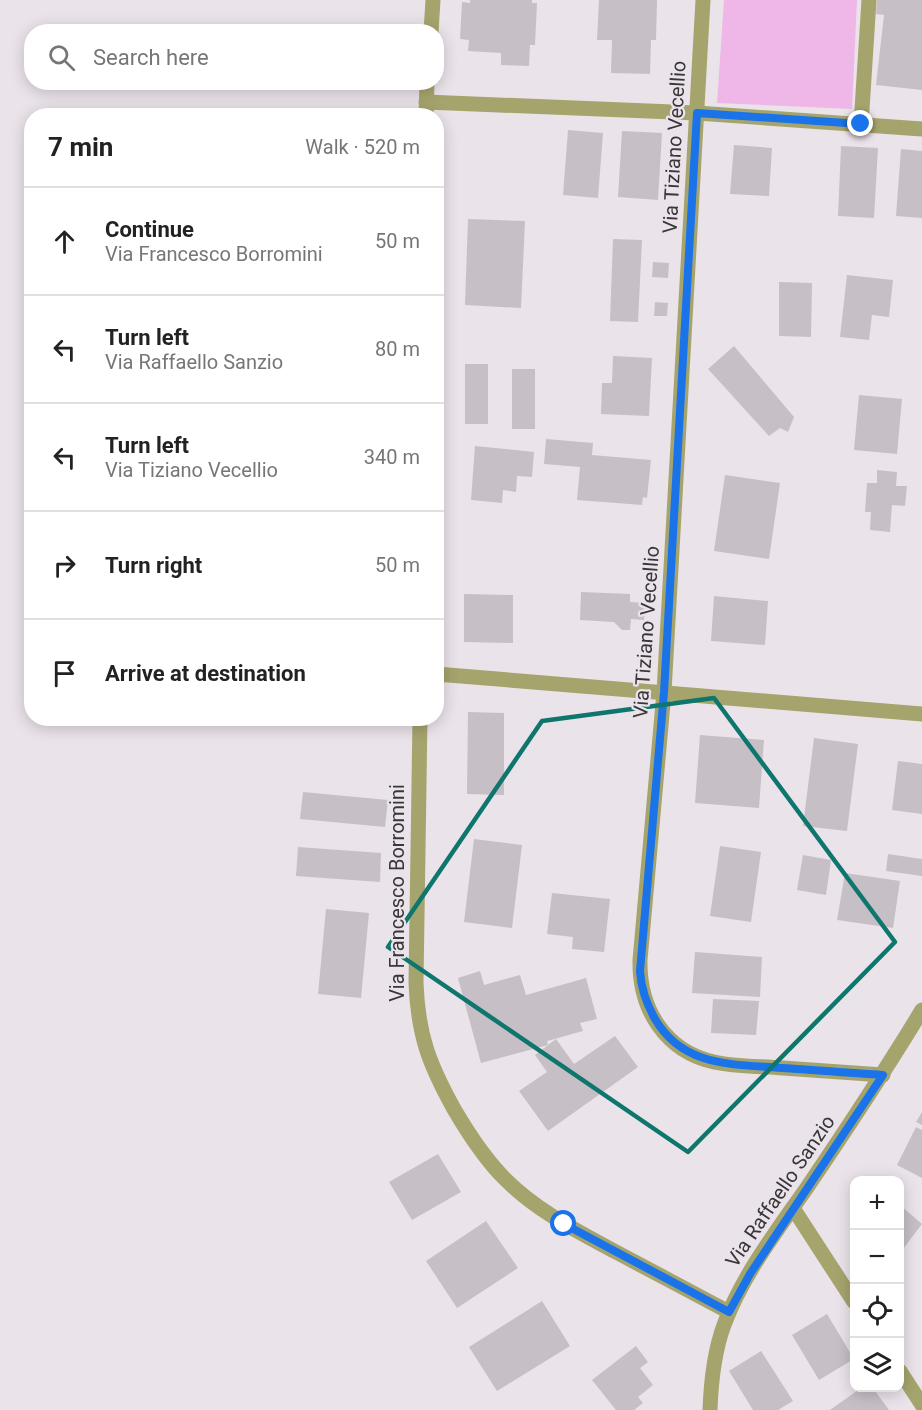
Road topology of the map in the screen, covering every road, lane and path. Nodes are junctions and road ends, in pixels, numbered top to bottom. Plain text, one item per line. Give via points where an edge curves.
1 (433, 0) edge
2 (703, 0) edge
3 (869, 0) edge
4 (432, 24) edge
5 (427, 90) edge
6 (426, 108) edge
7 (444, 109) edge
8 (697, 113) junction
9 (861, 124) junction
10 (922, 129) edge
11 (444, 675) edge
12 (664, 692) junction
13 (922, 714) edge
14 (420, 726) edge
15 (922, 1010) edge
16 (883, 1075) junction
17 (793, 1208) junction
18 (850, 1294) edge
19 (729, 1312) junction
20 (904, 1377) edge
21 (922, 1405) edge
22 (710, 1410) edge

1 - 4 street
2 - 8 street, Via Tiziano Vecellio
3 - 9 street
5 - 6 street
7 - 8 street
8 - 9 street
8 - 12 street, Via Tiziano Vecellio
9 - 10 street
11 - 12 street
12 - 13 street
12 - 16 street, Via Tiziano Vecellio via 640,971 645,999 654,1018 680,1047 715,1062
14 - 19 street, Via Francesco Borromini via 417,1002 422,1037 438,1080 490,1163 529,1200 564,1224
15 - 16 street, Via Raffaello Sanzio
16 - 17 street, Via Raffaello Sanzio
17 - 18 street
17 - 19 street, Via Raffaello Sanzio
19 - 22 street, Via Raffaello Sanzio via 714,1360
20 - 21 street

